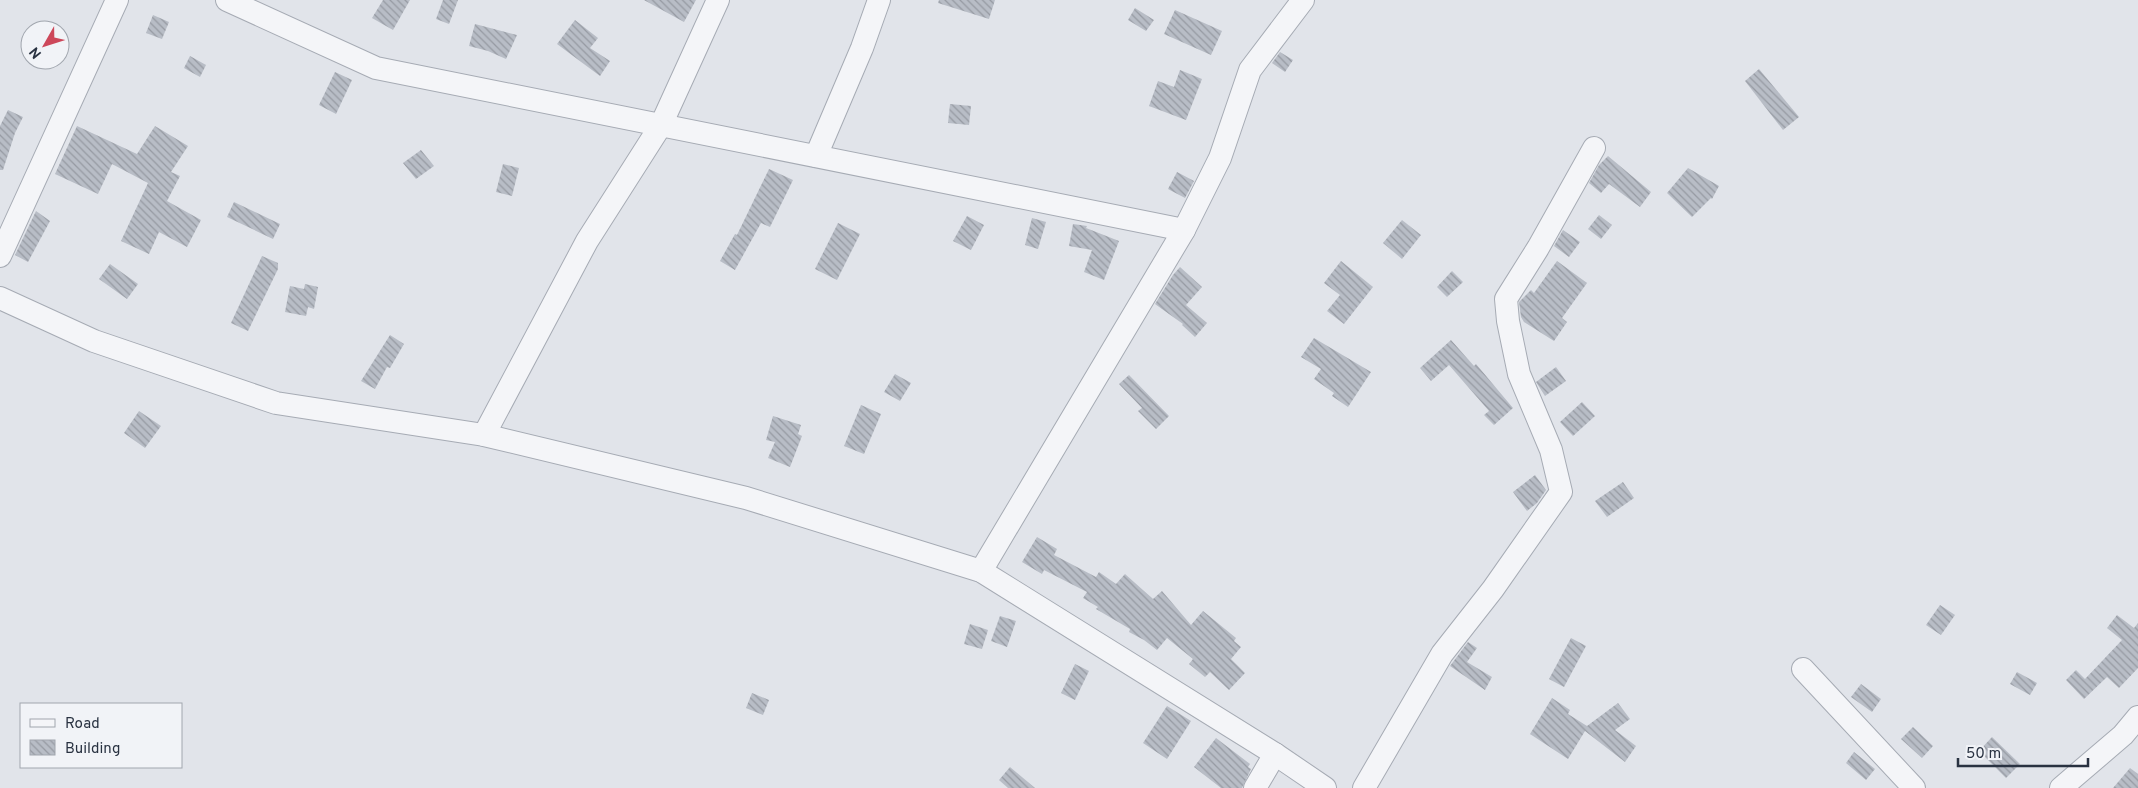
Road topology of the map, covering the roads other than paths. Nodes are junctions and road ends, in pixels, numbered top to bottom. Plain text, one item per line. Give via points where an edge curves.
1 (117, 0) edge
2 (228, 0) edge
3 (718, 0) edge
4 (879, 0) edge
5 (1303, 0) edge
6 (661, 125) junction
7 (1594, 148) dead end
8 (816, 156) junction
9 (1184, 230) junction
10 (0, 256) edge
11 (0, 298) edge
12 (484, 435) junction
13 (981, 571) junction
14 (1803, 669) dead end
15 (2138, 717) edge
16 (1274, 754) junction
17 (1255, 788) edge
18 (1324, 788) edge
19 (1364, 788) edge
20 (1914, 788) edge
21 (2061, 788) edge

1 - 10 street
2 - 6 street via 376,68
3 - 6 street
4 - 8 street
5 - 9 street via 1250,70 1220,158
6 - 8 street
6 - 12 street via 587,240
7 - 19 street via 1506,299 1519,374 1551,450 1560,492 1493,589 1442,654
8 - 9 street
9 - 13 street
11 - 12 street via 94,341 276,402
12 - 13 street via 746,498
13 - 16 street
14 - 20 street
15 - 21 street via 2123,735
16 - 17 street
16 - 18 street

